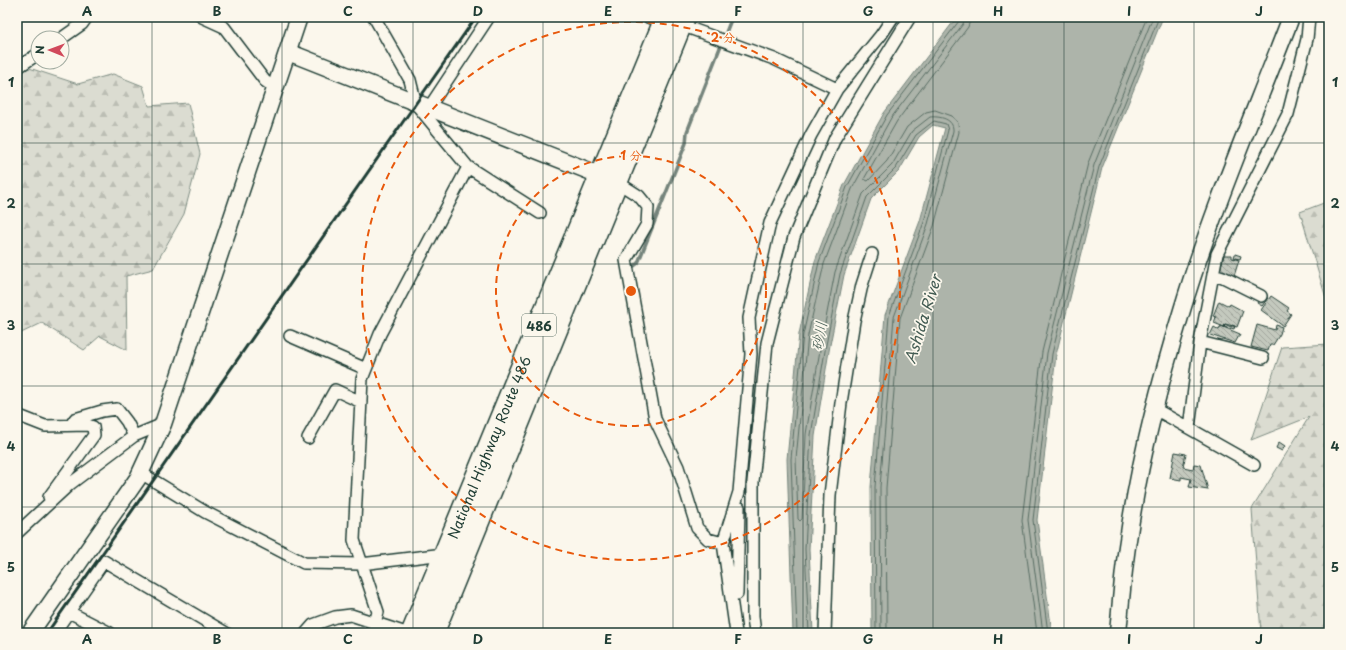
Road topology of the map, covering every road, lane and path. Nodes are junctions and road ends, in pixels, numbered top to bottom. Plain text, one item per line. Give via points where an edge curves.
1 (87, 17) edge
2 (202, 17) edge
3 (299, 17) edge
4 (374, 17) edge
5 (489, 17) edge
6 (893, 17) edge
7 (910, 17) edge
8 (1291, 17) edge
9 (1309, 17) edge
10 (668, 20) edge
11 (70, 32) edge
12 (288, 52) junction
13 (30, 59) edge
14 (17, 68) edge
15 (275, 88) junction
16 (837, 89) junction
17 (422, 106) junction
18 (468, 167) junction
19 (609, 179) junction
20 (540, 213) dead end
21 (872, 254) dead end
22 (1213, 274) junction
23 (1261, 296) dead end
24 (290, 336) dead end
25 (1200, 342) junction
26 (1263, 358) dead end
27 (366, 369) junction
28 (361, 402) junction
29 (1155, 408) junction
30 (17, 415) edge
31 (163, 424) junction
32 (71, 425) junction
33 (1189, 428) junction
34 (134, 436) junction
35 (308, 438) dead end
36 (1254, 465) dead end
37 (141, 473) junction
38 (739, 492) junction
39 (45, 507) junction
40 (17, 533) edge
41 (723, 542) junction
42 (444, 554) junction
43 (361, 564) junction
44 (69, 612) junction
45 (373, 629) edge
46 (30, 633) edge
47 (54, 633) edge
48 (110, 633) edge
49 (226, 633) edge
50 (306, 633) edge
51 (406, 633) edge
52 (412, 633) edge
53 (433, 633) edge
54 (737, 633) edge
55 (755, 633) edge
56 (825, 633) edge
57 (1118, 633) edge

1 - 11 street
2 - 15 street via 224,27 265,81
3 - 12 street
4 - 17 street
5 - 17 street
6 - 16 street via 882,35
7 - 55 street via 835,138 794,237 767,343 753,482
8 - 29 street via 1210,226 1182,310
9 - 22 street via 1307,39 1288,114 1217,254
10 - 16 street via 774,59
10 - 19 highway, National Highway Route 486 / 486
12 - 15 street
12 - 17 street
13 - 14 street
15 - 31 street
16 - 38 street via 811,135 770,222 749,318 751,354
17 - 18 street
17 - 19 street
18 - 20 street
18 - 27 street via 380,334
19 - 41 street via 639,196 648,207 647,224 626,260 655,419 678,467 697,528 708,539
19 - 42 highway, National Highway Route 486 / 486
19 - 53 highway, National Highway Route 486 / 486
21 - 56 street via 854,321 841,403 830,495
22 - 23 street
22 - 25 street
24 - 27 street
25 - 26 street
25 - 33 street
27 - 28 street via 362,379
28 - 35 street via 335,390
28 - 43 street via 354,540
29 - 33 street
29 - 57 street via 1128,539
30 - 32 street via 45,426
31 - 34 street
31 - 37 street
32 - 34 street via 75,419 117,409
32 - 39 street via 93,427 94,434 47,500
33 - 36 street
34 - 39 street via 70,484
37 - 43 street via 205,512 304,563
37 - 46 street
38 - 41 street
38 - 54 street
39 - 40 street
41 - 54 street
42 - 43 street
42 - 52 highway, National Highway Route 486 / 486
43 - 45 street via 378,612
44 - 47 street
44 - 48 street
44 - 49 street via 104,561
45 - 50 street via 351,615 334,617 313,625
45 - 51 street

